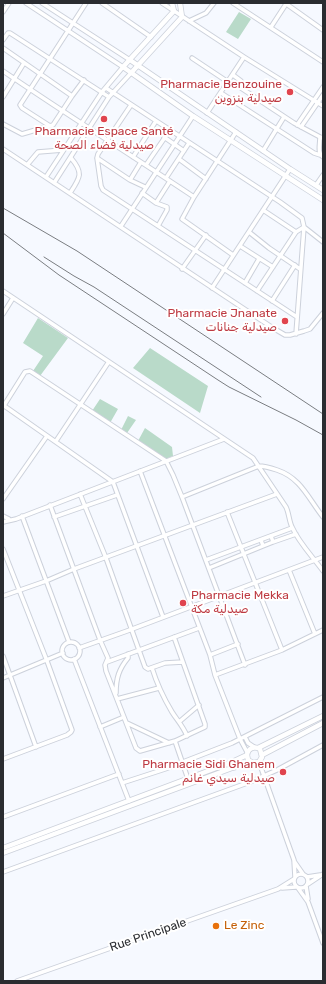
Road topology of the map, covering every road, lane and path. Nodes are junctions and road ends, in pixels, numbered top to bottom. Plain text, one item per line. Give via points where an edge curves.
1 (9, 3) edge
2 (26, 3) edge
3 (42, 3) edge
4 (86, 3) edge
5 (102, 3) edge
6 (162, 3) edge
7 (172, 3) edge
8 (180, 3) edge
9 (214, 3) edge
10 (233, 3) edge
11 (286, 3) edge
12 (174, 11) junction
13 (3, 12) edge
14 (182, 17) junction
15 (189, 21) junction
16 (72, 24) junction
17 (271, 27) junction
18 (323, 30) edge
19 (68, 31) junction
20 (151, 37) junction
21 (3, 40) edge
22 (3, 48) edge
23 (244, 57) junction
24 (50, 58) junction
25 (192, 58) dead end
26 (130, 60) junction
27 (323, 62) edge
28 (24, 64) junction
29 (138, 65) junction
30 (123, 67) junction
31 (3, 71) edge
32 (131, 73) junction
33 (40, 74) junction
34 (233, 75) junction
35 (15, 79) junction
36 (84, 80) junction
37 (228, 82) junction
38 (323, 87) edge
39 (106, 88) junction
40 (30, 90) junction
41 (102, 92) junction
42 (113, 92) junction
43 (221, 93) junction
44 (323, 95) edge
45 (72, 96) junction
46 (3, 97) edge
47 (109, 97) junction
48 (314, 100) junction
49 (318, 103) junction
50 (131, 105) junction
51 (323, 106) edge
52 (62, 112) junction
53 (207, 113) junction
54 (193, 116) junction
55 (284, 117) junction
56 (156, 121) junction
57 (3, 124) edge
58 (81, 124) junction
59 (50, 126) junction
60 (300, 126) junction
61 (89, 129) junction
62 (170, 130) junction
63 (276, 130) junction
64 (236, 132) junction
65 (180, 136) junction
66 (164, 137) junction
67 (322, 138) edge
68 (230, 140) junction
69 (107, 141) junction
70 (174, 143) junction
71 (190, 143) junction
72 (3, 149) edge
73 (63, 150) junction
74 (184, 151) junction
75 (263, 151) junction
76 (322, 156) edge
77 (133, 157) junction
78 (71, 158) junction
79 (98, 158) junction
80 (179, 158) junction
81 (217, 161) junction
82 (141, 162) junction
83 (27, 165) junction
84 (146, 165) junction
85 (290, 169) junction
86 (156, 172) junction
87 (323, 175) edge
88 (46, 177) junction
89 (285, 177) junction
90 (166, 178) junction
91 (206, 179) junction
92 (130, 180) junction
93 (170, 181) junction
94 (54, 183) junction
95 (316, 185) junction
96 (145, 187) junction
97 (323, 190) edge
98 (70, 193) junction
99 (142, 193) junction
100 (194, 197) junction
101 (272, 197) junction
102 (323, 200) edge
103 (156, 202) junction
104 (132, 209) junction
105 (263, 210) junction
106 (121, 226) junction
107 (158, 226) junction
108 (304, 227) junction
109 (249, 232) junction
110 (296, 232) junction
111 (206, 235) junction
112 (323, 242) edge
113 (240, 246) junction
114 (195, 250) junction
115 (234, 255) junction
116 (280, 256) junction
117 (259, 259) junction
118 (295, 265) junction
119 (273, 268) junction
120 (182, 269) junction
121 (224, 269) junction
122 (300, 269) junction
123 (244, 283) junction
124 (212, 288) junction
125 (3, 291) edge
126 (257, 291) junction
127 (13, 298) junction
128 (272, 300) junction
129 (323, 313) edge
130 (3, 314) edge
131 (297, 317) junction
132 (296, 334) junction
133 (108, 363) junction
134 (80, 405) junction
135 (3, 406) edge
136 (47, 436) junction
137 (224, 439) junction
138 (56, 441) junction
139 (166, 461) junction
140 (259, 466) junction
141 (140, 471) junction
142 (112, 482) junction
143 (80, 494) junction
144 (277, 494) junction
145 (117, 495) junction
146 (182, 497) junction
147 (3, 499) edge
148 (50, 505) junction
149 (85, 506) junction
150 (227, 512) junction
151 (322, 514) edge
152 (3, 516) edge
153 (22, 516) junction
154 (54, 517) junction
155 (9, 519) junction
156 (3, 522) edge
157 (192, 525) junction
158 (292, 528) junction
159 (296, 534) junction
160 (164, 536) junction
161 (271, 536) junction
162 (261, 540) junction
163 (273, 542) junction
164 (136, 546) junction
165 (264, 546) junction
166 (241, 548) junction
167 (3, 549) edge
168 (244, 554) junction
169 (323, 557) edge
170 (106, 558) junction
171 (8, 560) junction
172 (206, 560) junction
173 (315, 560) junction
174 (3, 562) edge
175 (209, 568) junction
176 (74, 569) junction
177 (289, 570) junction
178 (323, 571) edge
179 (46, 581) junction
180 (255, 582) junction
181 (19, 590) junction
182 (3, 596) edge
183 (220, 596) junction
184 (191, 607) junction
185 (163, 617) junction
186 (199, 628) junction
187 (132, 630) junction
188 (323, 630) edge
189 (315, 634) junction
190 (174, 637) junction
191 (100, 640) junction
192 (69, 642) junction
193 (238, 644) junction
194 (79, 648) junction
195 (282, 650) junction
196 (139, 651) junction
197 (63, 653) junction
198 (128, 654) junction
199 (210, 654) junction
200 (3, 656) edge
201 (74, 659) junction
202 (47, 661) junction
203 (107, 662) junction
204 (183, 662) junction
205 (245, 665) junction
206 (152, 668) junction
207 (10, 675) junction
208 (215, 675) junction
209 (3, 678) edge
210 (158, 688) junction
211 (115, 694) junction
212 (323, 697) edge
213 (117, 699) junction
214 (198, 705) junction
215 (323, 716) edge
216 (124, 717) junction
217 (179, 722) junction
218 (127, 723) junction
219 (323, 723) edge
220 (100, 727) junction
221 (187, 736) junction
222 (245, 737) junction
223 (240, 739) junction
224 (175, 741) junction
225 (169, 743) junction
226 (323, 745) edge
227 (36, 747) junction
228 (256, 748) junction
229 (247, 753) junction
230 (262, 754) junction
231 (3, 759) edge
232 (183, 762) junction
233 (259, 762) junction
234 (251, 763) junction
235 (119, 774) junction
236 (265, 776) junction
237 (188, 779) junction
238 (122, 783) junction
239 (129, 800) junction
240 (3, 817) edge
241 (3, 848) edge
242 (3, 853) edge
243 (294, 860) junction
244 (3, 872) edge
245 (323, 874) edge
246 (305, 875) junction
247 (294, 878) junction
248 (307, 885) junction
249 (297, 887) junction
250 (278, 889) junction
251 (308, 902) junction
252 (323, 942) edge
253 (17, 981) edge

1 - 13 street
2 - 19 street
3 - 16 street
4 - 16 street
5 - 20 street
6 - 12 street
7 - 12 main road
8 - 14 main road
9 - 15 street via 206,13
10 - 17 street
11 - 17 street
11 - 18 street
12 - 14 street
12 - 20 main road
14 - 15 street
14 - 29 main road
15 - 23 street
16 - 19 street
16 - 26 street
17 - 27 street
19 - 24 street
19 - 30 street
20 - 26 main road
21 - 24 street via 10,33
22 - 28 street
23 - 34 street
23 - 48 street
24 - 33 street
24 - 36 street
25 - 37 street
26 - 29 main road
26 - 30 main road
28 - 33 street
28 - 35 street
29 - 32 main road
29 - 53 main road
30 - 32 main road
30 - 39 street
31 - 35 street
32 - 42 street
32 - 54 main road
33 - 40 street
33 - 45 street
34 - 37 street
34 - 55 street via 241,81 242,88
35 - 40 street
35 - 46 street
36 - 41 street
36 - 45 street
37 - 43 street
38 - 48 street
39 - 41 street
39 - 42 street
40 - 52 street
40 - 59 street via 20,107
41 - 47 street
41 - 58 street
42 - 47 street
42 - 50 street
43 - 53 street
43 - 63 street
44 - 49 street
45 - 52 street
47 - 61 street
48 - 49 street
48 - 60 street
49 - 51 street
49 - 60 street
50 - 56 street
50 - 69 street
52 - 58 street
52 - 59 street
53 - 64 main road
54 - 65 street
54 - 68 main road
55 - 60 street
55 - 63 street
56 - 62 street
56 - 77 street
57 - 59 street via 22,134
58 - 61 street
58 - 73 street
60 - 67 street
61 - 69 street
61 - 78 street
62 - 65 street
62 - 66 street
63 - 75 street
63 - 76 street
64 - 68 street
64 - 75 main road
65 - 70 street
65 - 71 street
66 - 70 street
66 - 84 street
67 - 76 street via 319,151
68 - 81 street
68 - 89 main road
69 - 77 street
69 - 79 street
70 - 74 street
70 - 86 street
71 - 74 street
71 - 81 street
72 - 83 street
73 - 83 street via 38,152
73 - 88 street
74 - 80 street
75 - 85 main road
77 - 82 street
78 - 94 street
78 - 98 street via 80,177
79 - 92 street
79 - 104 street via 103,190
80 - 90 street
80 - 91 street
81 - 91 street
81 - 101 street
82 - 84 street
82 - 92 street
83 - 88 street
84 - 86 street
85 - 89 street
85 - 95 main road
86 - 90 street
86 - 96 street
87 - 95 street
88 - 94 street
89 - 101 street
89 - 102 main road
90 - 93 street
91 - 100 street
92 - 96 street
93 - 100 street
93 - 103 street
94 - 98 street
95 - 97 main road
96 - 99 street
98 - 106 street
99 - 103 street
99 - 104 street
100 - 111 street via 182,219
101 - 105 street
101 - 108 street via 300,216
103 - 107 street via 168,209
104 - 106 street
104 - 107 street
105 - 109 street
105 - 110 street
106 - 120 street
107 - 114 street
108 - 110 street
108 - 112 street
108 - 122 street
109 - 113 street
109 - 116 street
110 - 116 street
111 - 114 street
111 - 115 street
113 - 115 street
113 - 117 street
114 - 120 street
114 - 121 street
115 - 121 street
116 - 118 street
116 - 119 street
117 - 119 street
117 - 123 street
118 - 122 street
118 - 128 street
119 - 126 street
120 - 124 street
121 - 123 street
121 - 124 street
122 - 131 street
123 - 126 street
124 - 132 street via 285,335
125 - 127 street
126 - 128 street
127 - 130 street
127 - 133 street
128 - 131 street
129 - 132 street via 310,329
131 - 132 street
133 - 134 street
133 - 137 street
134 - 135 street via 28,371
134 - 138 street
134 - 139 street
135 - 136 street
136 - 138 street
136 - 147 street
137 - 139 street
137 - 140 street via 253,458
138 - 142 street
139 - 141 street
139 - 146 street
140 - 144 street
140 - 146 street
140 - 151 street via 281,471 294,478
141 - 142 street
141 - 160 street
142 - 143 street
142 - 145 street
143 - 148 street
143 - 149 street
144 - 150 street
144 - 158 street via 288,510
145 - 149 street
145 - 164 street
146 - 157 street
148 - 153 street
148 - 154 street
149 - 154 street
149 - 170 street
150 - 157 street
150 - 166 street
152 - 155 street
153 - 155 street
153 - 179 street
154 - 176 street
155 - 156 street
157 - 160 street
157 - 172 street
158 - 159 street
158 - 161 street
159 - 163 street
159 - 173 street
160 - 164 street
160 - 184 street
161 - 162 street
161 - 163 street
162 - 165 street
162 - 166 street
163 - 165 street
164 - 170 street
164 - 185 street
165 - 168 street
166 - 168 street
166 - 172 street
167 - 171 street
168 - 175 street
168 - 180 street
169 - 173 street
170 - 176 street
170 - 187 street
171 - 174 street
171 - 181 street
172 - 175 street
173 - 177 street
173 - 178 street
175 - 183 street
176 - 179 street
176 - 191 street
177 - 180 street
177 - 189 street
179 - 181 street
179 - 192 street
180 - 183 street
180 - 195 street
181 - 182 street
181 - 202 street
183 - 184 street
183 - 193 street
184 - 185 street
184 - 186 street
185 - 187 street
186 - 190 street
186 - 199 street
187 - 191 street
187 - 196 street
188 - 189 street
189 - 195 street
190 - 196 street
190 - 204 street
191 - 194 street
191 - 203 street via 108,658
192 - 194 street via 74,642
192 - 197 street via 63,648
193 - 199 street
193 - 205 street
194 - 201 street via 79,654
195 - 205 street
196 - 198 street
196 - 206 street via 146,668
197 - 201 street via 69,659
197 - 202 street
198 - 203 street
198 - 211 street via 117,678
199 - 208 street
200 - 207 street
201 - 220 street
202 - 207 street
202 - 227 street via 72,730 67,736
203 - 211 street via 106,671
204 - 206 street via 165,663
204 - 214 street
205 - 208 street
206 - 210 street
207 - 209 street
207 - 227 street
208 - 223 street
210 - 213 street
210 - 217 street
211 - 213 street
212 - 222 street
213 - 216 street
214 - 217 street
214 - 221 street via 205,727
215 - 228 main road
216 - 218 street
216 - 220 street
217 - 221 street
218 - 225 street
218 - 225 street via 138,750
219 - 230 main road
220 - 235 street
221 - 224 street
222 - 223 street
222 - 228 street via 248,743
223 - 229 street
223 - 232 street
224 - 225 street
224 - 232 street
226 - 236 street
227 - 231 street
228 - 229 main road via 250,749
228 - 230 main road
229 - 234 main road via 247,759
229 - 237 main road via 232,762
230 - 233 main road
232 - 237 street
232 - 238 street
233 - 234 main road
233 - 236 street
234 - 242 main road
235 - 238 street
235 - 240 street
236 - 243 street
236 - 244 street
237 - 239 main road
238 - 239 street
239 - 241 main road
243 - 246 street
243 - 247 street
245 - 246 street
245 - 248 street
246 - 247 street via 299,874
246 - 248 street
247 - 249 street
247 - 250 street
248 - 249 street via 303,888
248 - 251 street
249 - 250 street
249 - 251 street
250 - 253 street, Rue Principale
251 - 252 street

